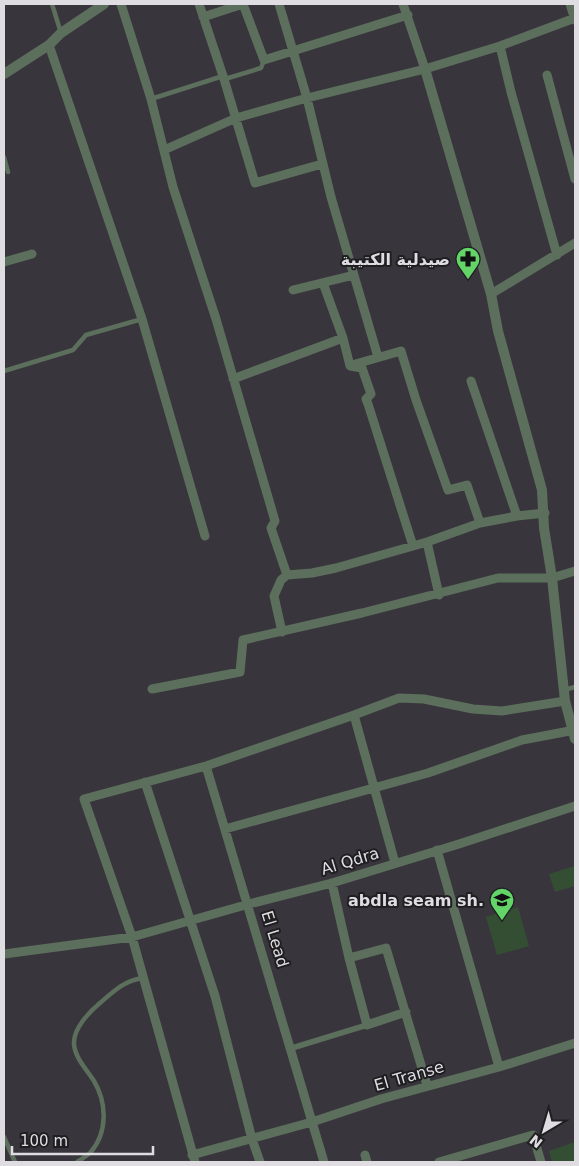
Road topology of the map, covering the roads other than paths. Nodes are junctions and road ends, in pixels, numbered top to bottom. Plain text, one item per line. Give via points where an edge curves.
1 (52, 4) edge
2 (104, 4) edge
3 (121, 4) edge
4 (199, 4) edge
5 (243, 4) edge
6 (279, 4) edge
7 (403, 4) edge
8 (570, 4) edge
9 (93, 8) edge
10 (408, 15) junction
11 (203, 17) junction
12 (575, 19) edge
13 (61, 33) junction
14 (48, 45) junction
15 (500, 46) junction
16 (294, 50) junction
17 (264, 60) junction
18 (426, 69) junction
19 (4, 74) edge
20 (547, 75) dead end
21 (223, 78) junction
22 (307, 98) junction
23 (151, 99) junction
24 (236, 118) junction
25 (164, 150) junction
26 (4, 157) edge
27 (322, 164) junction
28 (8, 172) dead end
29 (575, 179) edge
30 (575, 243) edge
31 (32, 254) dead end
32 (557, 255) junction
33 (4, 262) edge
34 (354, 275) junction
35 (323, 283) junction
36 (293, 290) dead end
37 (490, 294) junction
38 (142, 319) junction
39 (343, 338) junction
40 (378, 357) junction
41 (350, 366) junction
42 (4, 371) edge
43 (233, 379) junction
44 (471, 381) dead end
45 (545, 513) junction
46 (517, 516) junction
47 (480, 523) junction
48 (205, 536) dead end
49 (426, 542) junction
50 (413, 546) junction
51 (575, 571) edge
52 (286, 575) junction
53 (552, 578) junction
54 (439, 595) junction
55 (282, 632) junction
56 (575, 687) edge
57 (152, 689) dead end
58 (564, 690) junction
59 (565, 701) junction
60 (354, 715) junction
61 (574, 733) edge
62 (206, 766) junction
63 (145, 782) junction
64 (375, 788) junction
65 (575, 806) edge
66 (225, 829) junction
67 (437, 850) junction
68 (396, 863) junction
69 (332, 883) junction
70 (249, 904) junction
71 (191, 921) junction
72 (132, 937) junction
73 (4, 954) edge
74 (349, 958) junction
75 (142, 978) junction
76 (406, 1012) junction
77 (367, 1025) junction
78 (575, 1043) edge
79 (292, 1048) junction
80 (499, 1067) junction
81 (427, 1086) junction
82 (312, 1122) junction
83 (4, 1138) edge
84 (252, 1139) junction
85 (194, 1158) edge
86 (459, 1159) edge
87 (15, 1162) edge
88 (77, 1162) edge
89 (260, 1162) edge
90 (324, 1162) edge
91 (440, 1162) edge
92 (540, 1162) edge

1 - 13 lane
2 - 9 street
3 - 23 street
4 - 11 street
5 - 11 street
5 - 17 street
6 - 16 street
7 - 10 street
8 - 12 street
9 - 13 street
10 - 16 street
10 - 18 street
11 - 21 street
12 - 15 street
13 - 14 street
14 - 19 street
14 - 38 street
15 - 18 street
15 - 32 street
16 - 17 street
16 - 22 street
17 - 21 lane via 261,68
18 - 22 street
18 - 37 street
20 - 29 street
21 - 23 lane
21 - 24 street
22 - 24 street
22 - 27 street
23 - 25 street
24 - 25 street
24 - 27 street via 255,183
25 - 43 street
26 - 28 lane
27 - 34 street
30 - 32 street
31 - 33 street
32 - 37 street
34 - 35 street
34 - 40 street
35 - 36 street
35 - 39 street
37 - 45 street via 542,490
38 - 42 lane via 86,335 73,350
38 - 48 street
39 - 41 street
39 - 43 street
40 - 41 street
40 - 47 street via 401,351 448,490 467,485
41 - 50 street via 362,368 371,394 366,399
43 - 52 street via 275,521 272,528
44 - 46 street
45 - 46 street
45 - 53 street via 544,528
46 - 47 street
47 - 49 street
49 - 50 street
49 - 54 street
50 - 52 street via 336,568
51 - 53 street
52 - 55 street via 274,596
53 - 54 street via 498,578
53 - 58 street
54 - 55 street
55 - 57 street via 243,640 240,672
56 - 58 lane
58 - 59 street
59 - 60 street via 502,711 473,710 424,698 399,698
59 - 61 street
60 - 62 street
60 - 64 street
61 - 64 street via 522,740 440,770
62 - 63 street
62 - 66 street, El Lead
63 - 71 street
63 - 72 street via 84,799
64 - 66 street
64 - 68 street
65 - 67 street, Al Qdra
66 - 70 street, El Lead
67 - 68 street, Al Qdra
67 - 80 street
68 - 69 street, Al Qdra
69 - 70 street, Al Qdra
69 - 74 street
70 - 71 street, Al Qdra
70 - 79 street, El Lead
71 - 72 street, Al Qdra
71 - 84 street via 215,996
72 - 73 street, Al Qdra
72 - 75 street
74 - 76 street via 386,948
74 - 77 street
75 - 85 street
75 - 88 lane via 130,980 111,993 76,1033 76,1052 95,1083 104,1113 99,1138 89,1153
76 - 77 street
76 - 81 street
77 - 79 street
78 - 80 street, El Transe
79 - 82 street, El Lead
80 - 81 street, El Transe
81 - 82 street, El Transe
82 - 84 street, El Transe
82 - 90 street, El Lead
83 - 87 lane
84 - 85 street, El Transe
84 - 89 street
86 - 91 street
86 - 92 street via 533,1135

